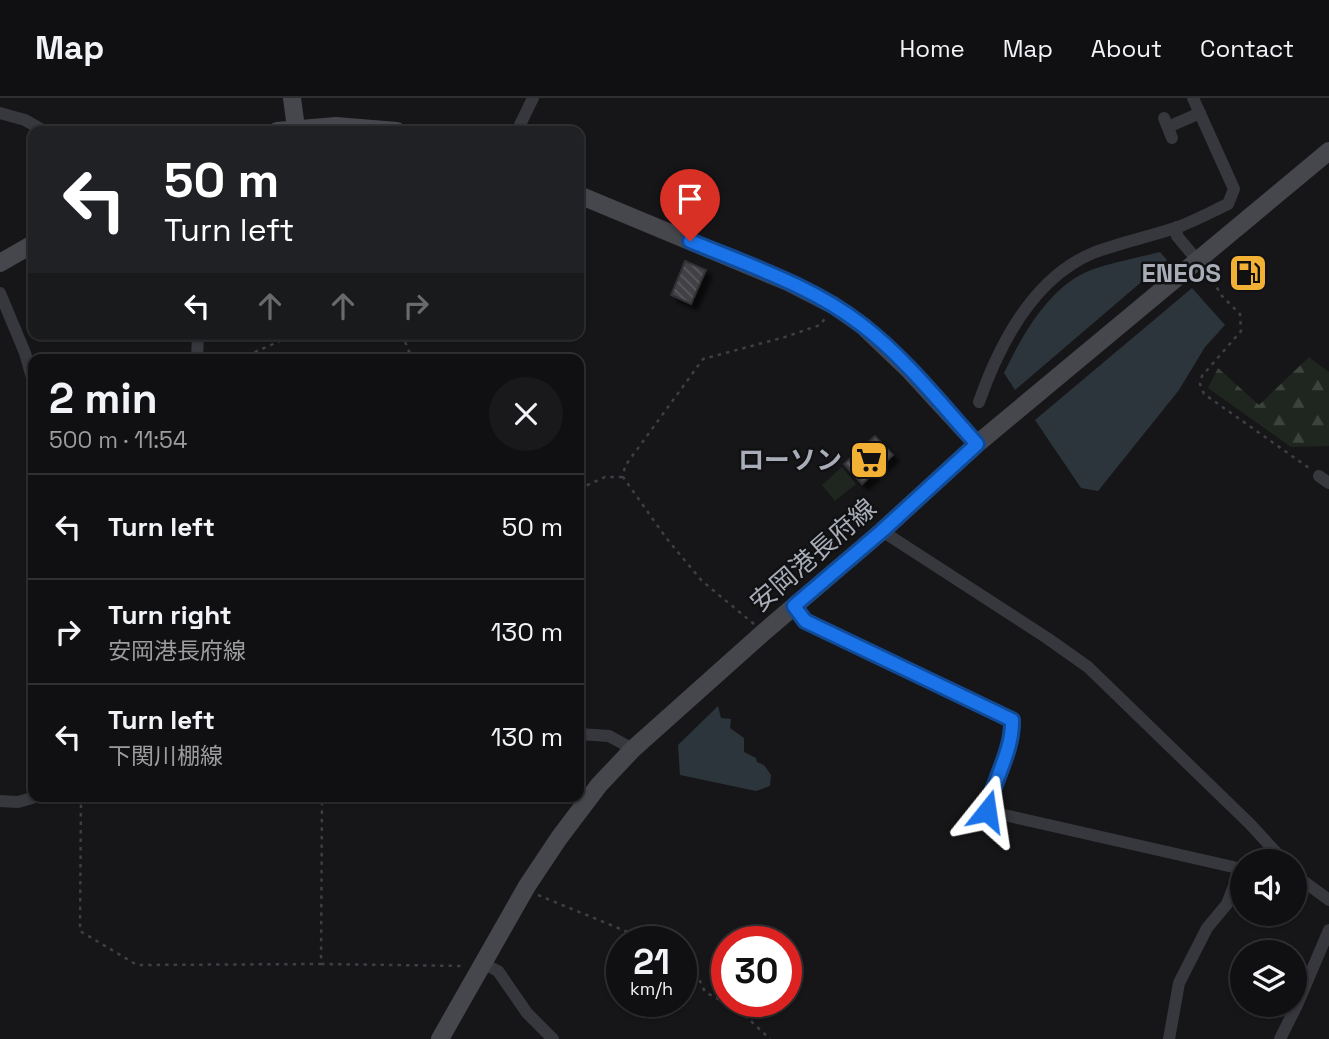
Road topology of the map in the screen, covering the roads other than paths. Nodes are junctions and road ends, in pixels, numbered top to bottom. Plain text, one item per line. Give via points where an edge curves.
1 (292, 98) edge
2 (533, 98) edge
3 (1193, 98) edge
4 (0, 113) edge
5 (1200, 113) junction
6 (35, 126) edge
7 (296, 126) edge
8 (519, 126) edge
9 (1168, 128) dead end
10 (1329, 151) edge
11 (584, 197) edge
12 (1177, 227) junction
13 (28, 247) edge
14 (1197, 260) junction
15 (0, 263) edge
16 (0, 293) edge
17 (28, 365) edge
18 (979, 402) dead end
19 (977, 444) junction
20 (882, 531) junction
21 (794, 606) junction
22 (584, 734) edge
23 (633, 749) junction
24 (28, 799) edge
25 (0, 801) edge
26 (1273, 849) edge
27 (1230, 866) edge
28 (1307, 886) edge
29 (1230, 897) edge
30 (1329, 900) edge
31 (1329, 930) edge
32 (481, 966) junction
33 (440, 1039) edge
34 (553, 1039) edge
35 (1169, 1039) edge
36 (1280, 1039) edge

1 - 7 main road
2 - 8 street
3 - 5 street
4 - 6 street
5 - 9 street
5 - 12 street via 1234,189 1228,204
10 - 14 main road, 安岡港長府線
11 - 19 main road via 833,305 908,369
12 - 14 street via 1177,236
12 - 18 street via 1091,254 1053,280 1034,297 1009,334
13 - 15 main road
14 - 19 main road, 安岡港長府線
16 - 17 street
19 - 20 main road, 安岡港長府線
20 - 21 main road, 安岡港長府線
20 - 26 street via 1088,667
21 - 23 main road, 安岡港長府線
21 - 27 street via 805,621 1012,720 1012,734 987,811
22 - 23 street via 609,736
23 - 32 main road, 安岡港長府線 via 559,838
24 - 25 street
28 - 30 street
29 - 35 street via 1207,928 1179,983
31 - 36 street
32 - 33 main road, 安岡港長府線
32 - 34 street via 498,971 527,1013

